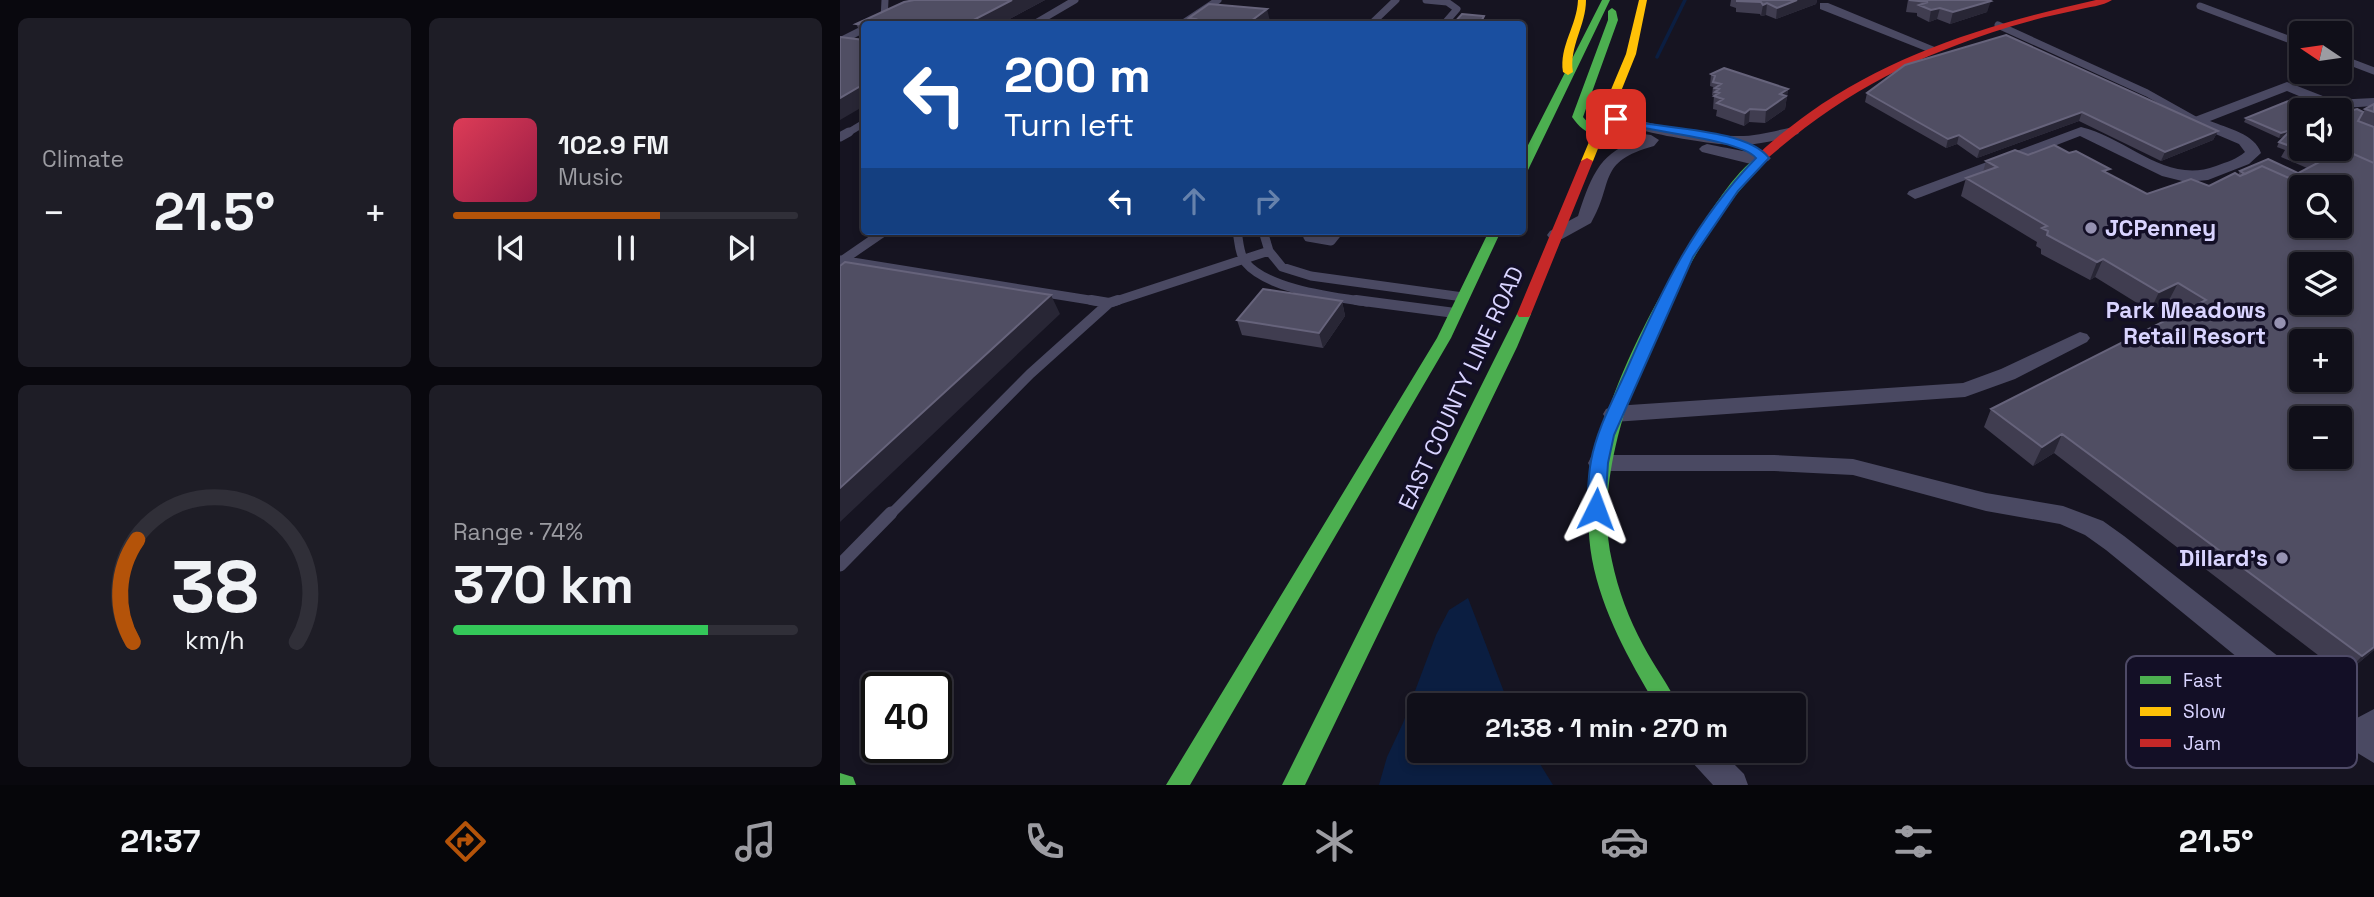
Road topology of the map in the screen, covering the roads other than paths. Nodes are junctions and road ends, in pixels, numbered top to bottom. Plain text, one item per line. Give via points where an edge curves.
1 (885, 0) edge
2 (1075, 0) edge
3 (1217, 0) edge
4 (1396, 0) edge
5 (1426, 0) edge
6 (1582, 0) edge
7 (1606, 0) edge
8 (2098, 1) edge
9 (1650, 2) edge
10 (1824, 6) dead end
11 (2200, 6) dead end
12 (882, 21) edge
13 (1039, 21) edge
14 (1186, 21) edge
15 (1374, 21) edge
16 (1447, 21) edge
17 (1998, 25) junction
18 (861, 30) edge
19 (2289, 39) edge
20 (840, 41) edge
21 (1931, 48) junction
22 (2352, 63) edge
23 (2374, 71) edge
24 (1568, 72) junction
25 (1615, 96) junction
26 (2316, 98) edge
27 (2374, 102) edge
28 (2352, 103) edge
29 (2197, 121) junction
30 (861, 125) edge
31 (1793, 131) junction
32 (2263, 131) edge
33 (1598, 132) junction
34 (840, 137) edge
35 (2240, 140) junction
36 (1663, 141) junction
37 (1733, 141) junction
38 (1688, 145) junction
39 (1763, 158) junction
40 (1526, 161) edge
41 (1734, 188) junction
42 (1915, 194) dead end
43 (879, 235) edge
44 (1238, 235) edge
45 (1265, 235) edge
46 (1307, 235) edge
47 (1336, 235) edge
48 (1493, 235) edge
49 (1556, 235) junction
50 (1269, 251) junction
51 (841, 261) edge
52 (1244, 261) junction
53 (1465, 298) junction
54 (1109, 303) junction
55 (1457, 313) junction
56 (2080, 338) dead end
57 (1614, 414) junction
58 (1599, 463) junction
59 (840, 565) edge
60 (2264, 656) edge
61 (1659, 693) edge
62 (1712, 763) edge
63 (1177, 785) edge
64 (1293, 785) edge
65 (1733, 785) edge

1 - 12 lane
2 - 13 lane
3 - 14 lane
4 - 15 lane
5 - 16 lane via 1455,6
6 - 24 main road via 1580,24 1565,56
7 - 24 main road
7 - 33 main road via 1613,20 1577,117
8 - 17 main road
9 - 25 main road, EAST COUNTY LINE ROAD via 1643,60 1623,76
10 - 21 street
11 - 19 lane
17 - 21 main road
17 - 29 lane
18 - 20 lane
21 - 31 main road via 1842,95
22 - 23 lane
24 - 40 main road
25 - 33 main road, EAST COUNTY LINE ROAD
25 - 37 street via 1614,117 1622,121
26 - 29 street via 2287,86
27 - 28 street
29 - 35 street
30 - 34 lane
31 - 37 street via 1761,140
31 - 39 main road
32 - 35 street
33 - 36 street
33 - 49 main road, EAST COUNTY LINE ROAD
35 - 42 street via 2251,146 2249,158 2194,177 2168,173 2081,131
36 - 38 street
36 - 49 street via 1634,147 1608,161 1585,219
37 - 39 street via 1757,150
38 - 39 street
38 - 41 street via 1727,161
39 - 41 main road
41 - 57 main road via 1686,257
43 - 51 lane
44 - 52 lane
45 - 50 lane
46 - 47 lane via 1331,241
48 - 53 main road, EAST COUNTY LINE ROAD
49 - 64 main road, EAST COUNTY LINE ROAD via 1510,347
50 - 52 lane
50 - 53 lane via 1282,267 1311,276
51 - 54 lane
52 - 54 lane
52 - 55 lane via 1258,275 1292,289
53 - 55 main road, EAST COUNTY LINE ROAD
54 - 59 lane via 1003,400
55 - 63 main road, EAST COUNTY LINE ROAD
56 - 57 street via 1965,390
57 - 58 main road
58 - 60 street via 1853,467 1986,502 2078,520
58 - 61 main road via 1597,525 1606,577 1627,637
62 - 65 street

